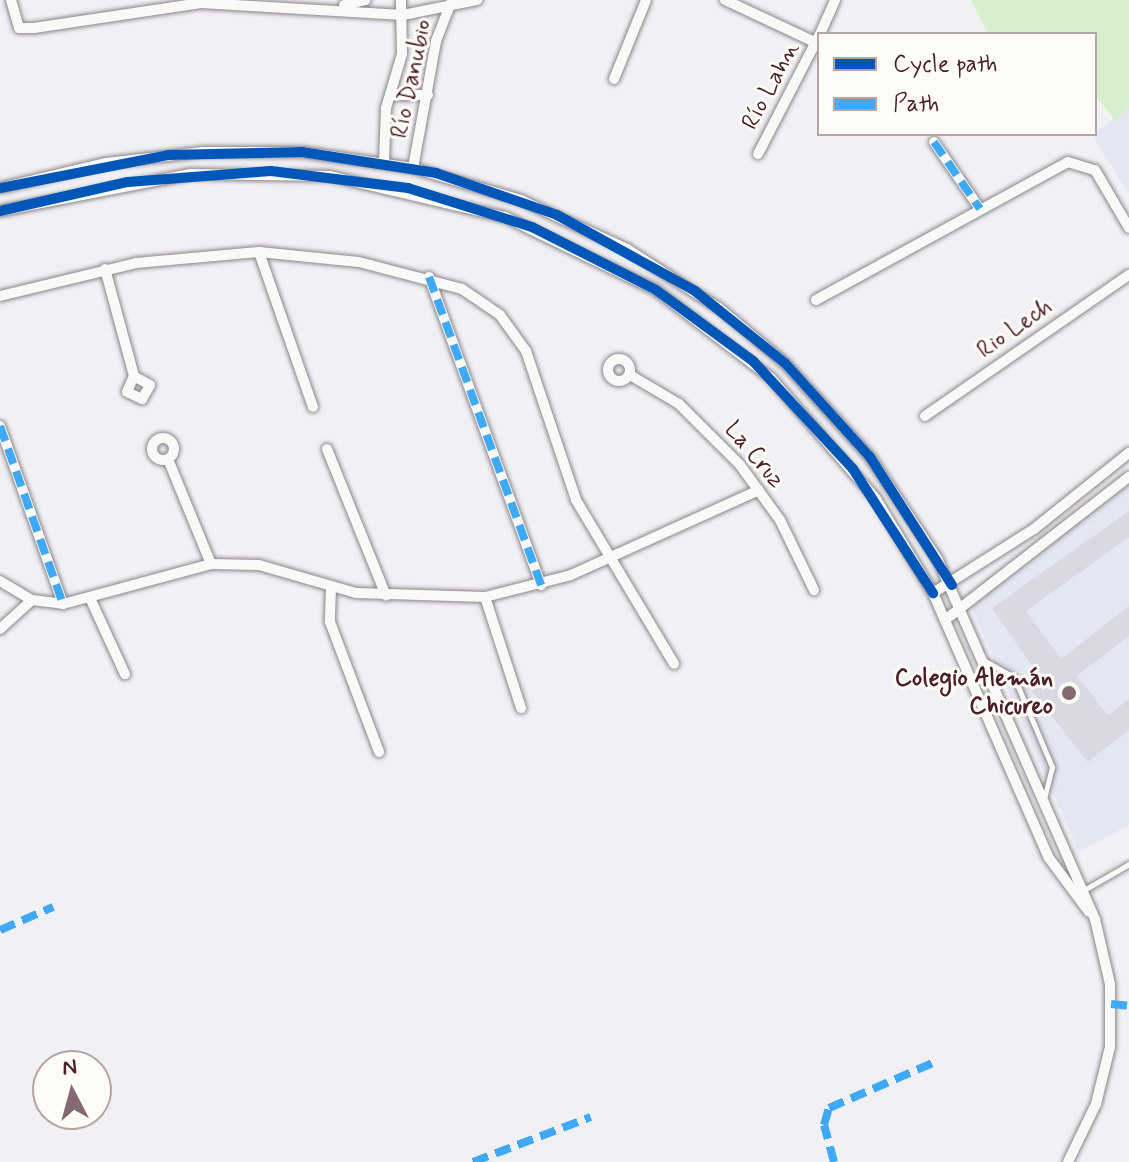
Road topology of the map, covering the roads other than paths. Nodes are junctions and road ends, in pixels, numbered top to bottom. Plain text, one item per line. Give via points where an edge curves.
1 (11, 0) edge
2 (365, 0) edge
3 (401, 0) edge
4 (477, 0) edge
5 (646, 0) edge
6 (725, 0) edge
7 (835, 0) edge
8 (164, 4) edge
9 (450, 5) edge
10 (335, 7) junction
11 (403, 15) junction
12 (822, 32) edge
13 (817, 38) edge
14 (817, 43) edge
15 (614, 79) dead end
16 (390, 95) junction
17 (428, 95) junction
18 (934, 142) dead end
19 (758, 154) dead end
20 (384, 162) junction
21 (413, 168) junction
22 (0, 188) edge
23 (485, 188) junction
24 (477, 207) junction
25 (980, 209) junction
26 (0, 211) edge
27 (1129, 228) edge
28 (259, 252) junction
29 (105, 269) junction
30 (1129, 275) edge
31 (429, 277) junction
32 (0, 296) edge
33 (816, 300) dead end
34 (766, 346) junction
35 (753, 361) junction
36 (630, 375) dead end
37 (134, 376) dead end
38 (313, 407) dead end
39 (925, 416) dead end
40 (0, 426) edge
41 (327, 449) dead end
42 (1129, 453) edge
43 (168, 459) dead end
44 (1129, 477) edge
45 (759, 490) junction
46 (1034, 529) junction
47 (1044, 544) junction
48 (610, 557) junction
49 (211, 564) junction
50 (0, 581) edge
51 (541, 585) junction
52 (952, 585) junction
53 (331, 588) junction
54 (814, 590) dead end
55 (933, 593) junction
56 (386, 596) junction
57 (485, 597) junction
58 (90, 598) junction
59 (32, 600) junction
60 (63, 604) junction
61 (964, 609) junction
62 (945, 620) junction
63 (0, 629) edge
64 (985, 661) junction
65 (674, 664) dead end
66 (125, 674) dead end
67 (521, 708) dead end
68 (379, 752) dead end
69 (1042, 804) junction
70 (1050, 821) junction
71 (1035, 829) junction
72 (1129, 864) edge
73 (1083, 891) junction
74 (1095, 919) junction
75 (1068, 1162) edge

1 - 8 street via 19,28
2 - 10 street
3 - 11 street, Río Danubio
4 - 9 street
5 - 15 street
6 - 13 street
7 - 12 street, Río Lahn
8 - 10 street via 232,1
9 - 11 street
9 - 17 street, Río Danubio
10 - 11 street
11 - 16 street, Río Danubio via 402,54
14 - 19 street, Río Lahn
16 - 17 street
16 - 20 street, Río Danubio
17 - 21 street, Río Danubio
18 - 25 street
20 - 21 street
20 - 22 street via 203,152 106,163
21 - 23 street
23 - 24 street
23 - 34 street via 627,249
24 - 26 street via 360,180 242,171 128,182
24 - 35 street via 628,274
25 - 27 street via 1078,161 1095,170
25 - 33 street
28 - 29 street
28 - 31 street
28 - 38 street
29 - 32 street
29 - 37 street
30 - 39 street, Rio Lech
31 - 48 street via 482,301 519,337 576,500
31 - 51 street
34 - 35 street
34 - 52 street via 870,457
35 - 55 street via 853,469
36 - 45 street, La Cruz via 693,416
40 - 60 street
41 - 56 street
42 - 46 street
43 - 49 street
44 - 47 street
45 - 48 street
45 - 54 street, La Cruz
46 - 47 street
46 - 52 street
47 - 61 street
48 - 51 street
48 - 65 street
49 - 53 street via 259,565
49 - 58 street
50 - 59 street
51 - 57 street
52 - 55 street
52 - 61 street
53 - 56 street
53 - 68 street via 330,622
55 - 62 street
56 - 57 street
57 - 67 street
58 - 60 street
58 - 66 street
59 - 60 street
59 - 63 street
61 - 62 street
61 - 64 street
62 - 71 street
64 - 69 street
64 - 69 lane via 1014,677 1052,767
69 - 70 street
70 - 71 street
70 - 73 street
71 - 74 street
72 - 73 lane
73 - 74 street
74 - 75 street via 1110,984 1110,1047 1096,1104

